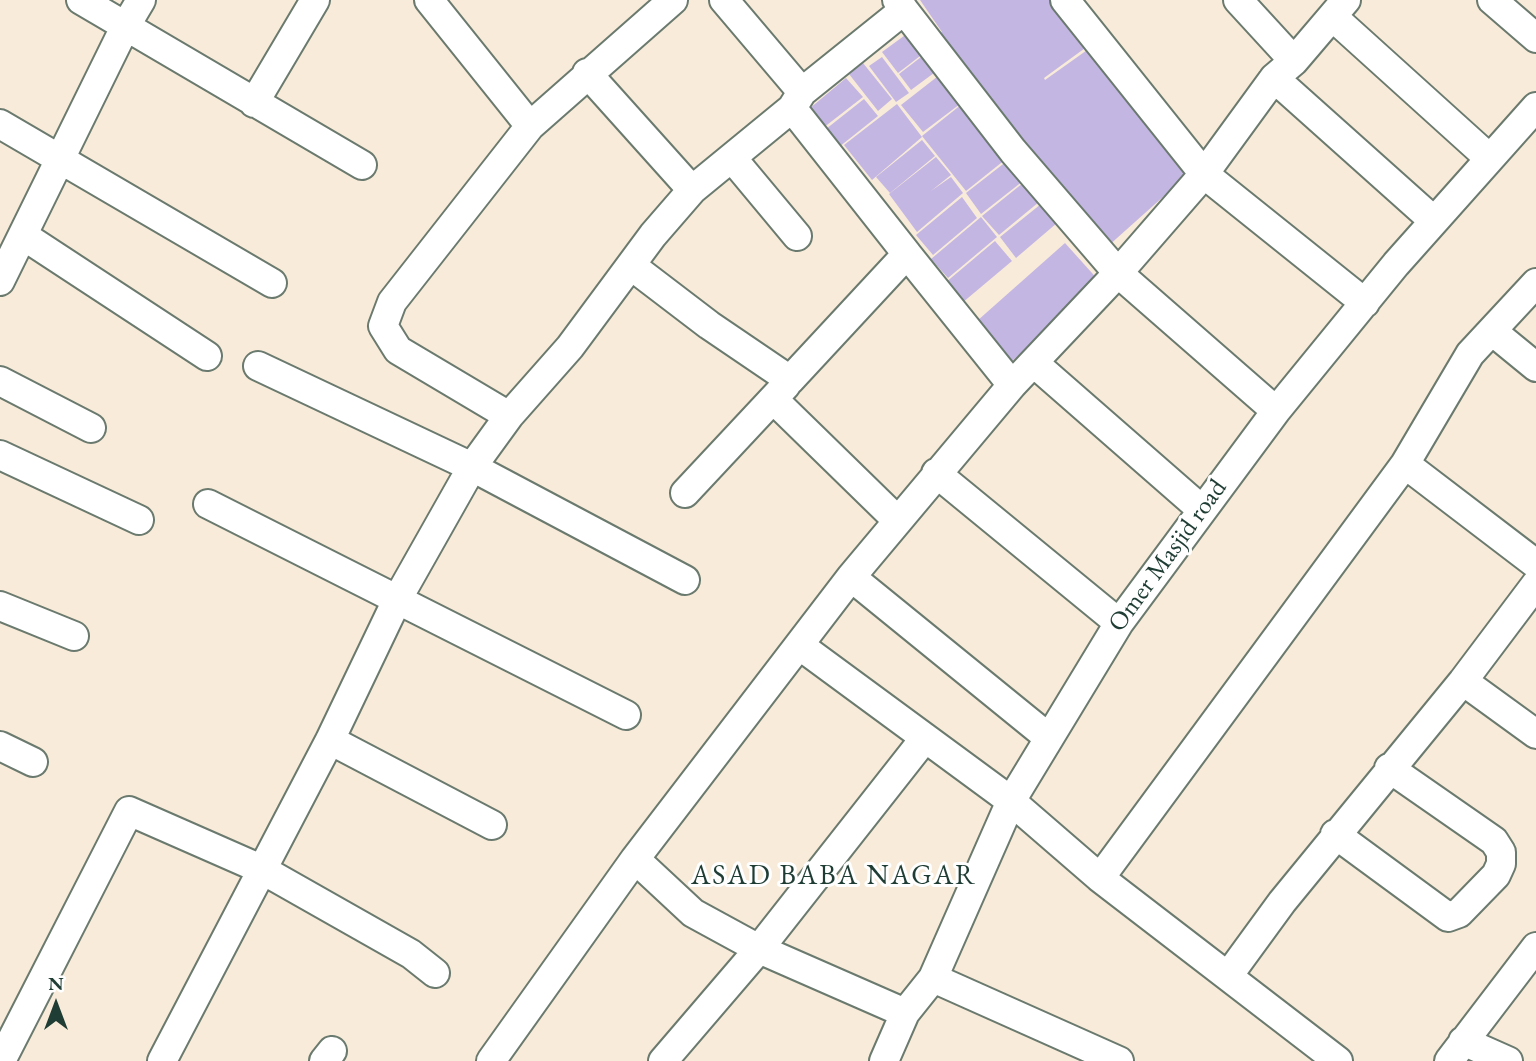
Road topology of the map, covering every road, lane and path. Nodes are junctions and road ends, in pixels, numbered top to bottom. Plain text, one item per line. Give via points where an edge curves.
1 (81, 0) edge
2 (141, 0) edge
3 (316, 0) edge
4 (673, 0) edge
5 (724, 0) edge
6 (1065, 0) edge
7 (1238, 0) edge
8 (1492, 0) edge
9 (439, 3) edge
10 (900, 5) edge
11 (1339, 8) edge
12 (125, 27) junction
13 (1536, 38) edge
14 (1284, 70) junction
15 (587, 73) junction
16 (797, 100) junction
17 (254, 103) junction
18 (1536, 108) edge
19 (0, 124) edge
20 (530, 126) junction
21 (732, 158) junction
22 (1489, 158) junction
23 (60, 160) junction
24 (362, 165) dead end
25 (1204, 174) junction
26 (692, 190) junction
27 (1434, 221) junction
28 (24, 236) junction
29 (797, 236) dead end
30 (906, 254) junction
31 (633, 267) junction
32 (1118, 273) junction
33 (0, 281) edge
34 (272, 283) dead end
35 (1536, 284) edge
36 (1365, 303) junction
37 (1492, 331) junction
38 (207, 356) dead end
39 (1034, 363) junction
40 (258, 366) dead end
41 (1536, 367) edge
42 (0, 381) edge
43 (1012, 385) junction
44 (782, 390) junction
45 (1276, 411) junction
46 (509, 416) junction
47 (91, 428) dead end
48 (0, 454) edge
49 (1405, 464) junction
50 (472, 467) junction
51 (936, 473) junction
52 (685, 493) dead end
53 (208, 503) dead end
54 (1201, 509) junction
55 (139, 520) dead end
56 (898, 521) junction
57 (1536, 564) edge
58 (851, 577) junction
59 (685, 579) dead end
60 (398, 598) junction
61 (1531, 598) edge
62 (0, 606) edge
63 (1119, 623) junction
64 (74, 636) dead end
65 (799, 645) junction
66 (1463, 681) junction
67 (626, 715) dead end
68 (1536, 734) edge
69 (925, 738) junction
70 (1049, 738) junction
71 (330, 740) junction
72 (0, 746) edge
73 (33, 762) dead end
74 (1389, 768) junction
75 (1011, 801) junction
76 (492, 825) dead end
77 (1335, 834) junction
78 (635, 859) junction
79 (261, 869) junction
80 (1100, 878) junction
81 (1536, 947) edge
82 (758, 949) junction
83 (435, 973) dead end
84 (1228, 976) junction
85 (933, 978) junction
86 (1526, 982) edge
87 (905, 1013) junction
88 (1456, 1051) edge
89 (0, 1061) edge
90 (162, 1061) edge
91 (491, 1061) edge
92 (663, 1061) edge
93 (884, 1061) edge
94 (1119, 1061) edge
95 (1338, 1061) edge
96 (1508, 1061) edge

1 - 12 street
2 - 12 street
3 - 17 street
4 - 15 street
5 - 16 street
6 - 25 street
7 - 14 street
8 - 13 street
9 - 20 street
10 - 16 street
10 - 32 street via 1013,151
11 - 14 street
11 - 22 street
12 - 17 street
12 - 23 street
14 - 25 street
14 - 27 street
15 - 20 street
15 - 26 street
16 - 21 street
16 - 30 street
17 - 24 street
18 - 22 street, Omer Masjid road
19 - 23 street
20 - 46 street via 392,302 383,326 398,350
21 - 26 street
21 - 29 street
22 - 27 street, Omer Masjid road
23 - 28 street
23 - 34 street
25 - 32 street
25 - 36 street
26 - 31 street via 653,235
27 - 36 street, Omer Masjid road
28 - 33 street
28 - 38 street
30 - 43 street
30 - 44 street
31 - 44 street via 709,325
31 - 46 street
32 - 39 street
32 - 45 street
35 - 37 street
36 - 45 street, Omer Masjid road
37 - 41 street
37 - 49 street via 1470,354
39 - 43 street
39 - 54 street
40 - 50 street
42 - 47 street
43 - 51 street
44 - 52 street
44 - 56 street
45 - 54 street, Omer Masjid road
46 - 50 street
48 - 55 street
49 - 57 street
49 - 80 street
50 - 59 street
50 - 60 street
51 - 56 street
51 - 63 street
53 - 60 street
54 - 63 street, Omer Masjid road
56 - 58 street
58 - 65 street
58 - 70 street
60 - 67 street
60 - 71 street
61 - 66 street
62 - 64 street
63 - 70 street, Omer Masjid road
65 - 69 street
65 - 78 street
66 - 68 street
66 - 74 street
69 - 75 street
69 - 82 street
70 - 75 street, Omer Masjid road
71 - 76 street
71 - 79 street
72 - 73 street
74 - 77 street
74 - 77 street via 1494,841 1501,852 1496,875 1459,913 1448,917
75 - 80 street
75 - 85 street, Omer Masjid road
77 - 84 street
78 - 82 street via 693,913
78 - 91 street
79 - 83 street via 411,954
79 - 89 street via 129,811
79 - 90 street
80 - 84 street
81 - 86 street
82 - 87 street
82 - 92 street
84 - 95 street
85 - 87 street, Omer Masjid road
85 - 94 street
86 - 88 street
87 - 93 street, Omer Masjid road
88 - 96 street

